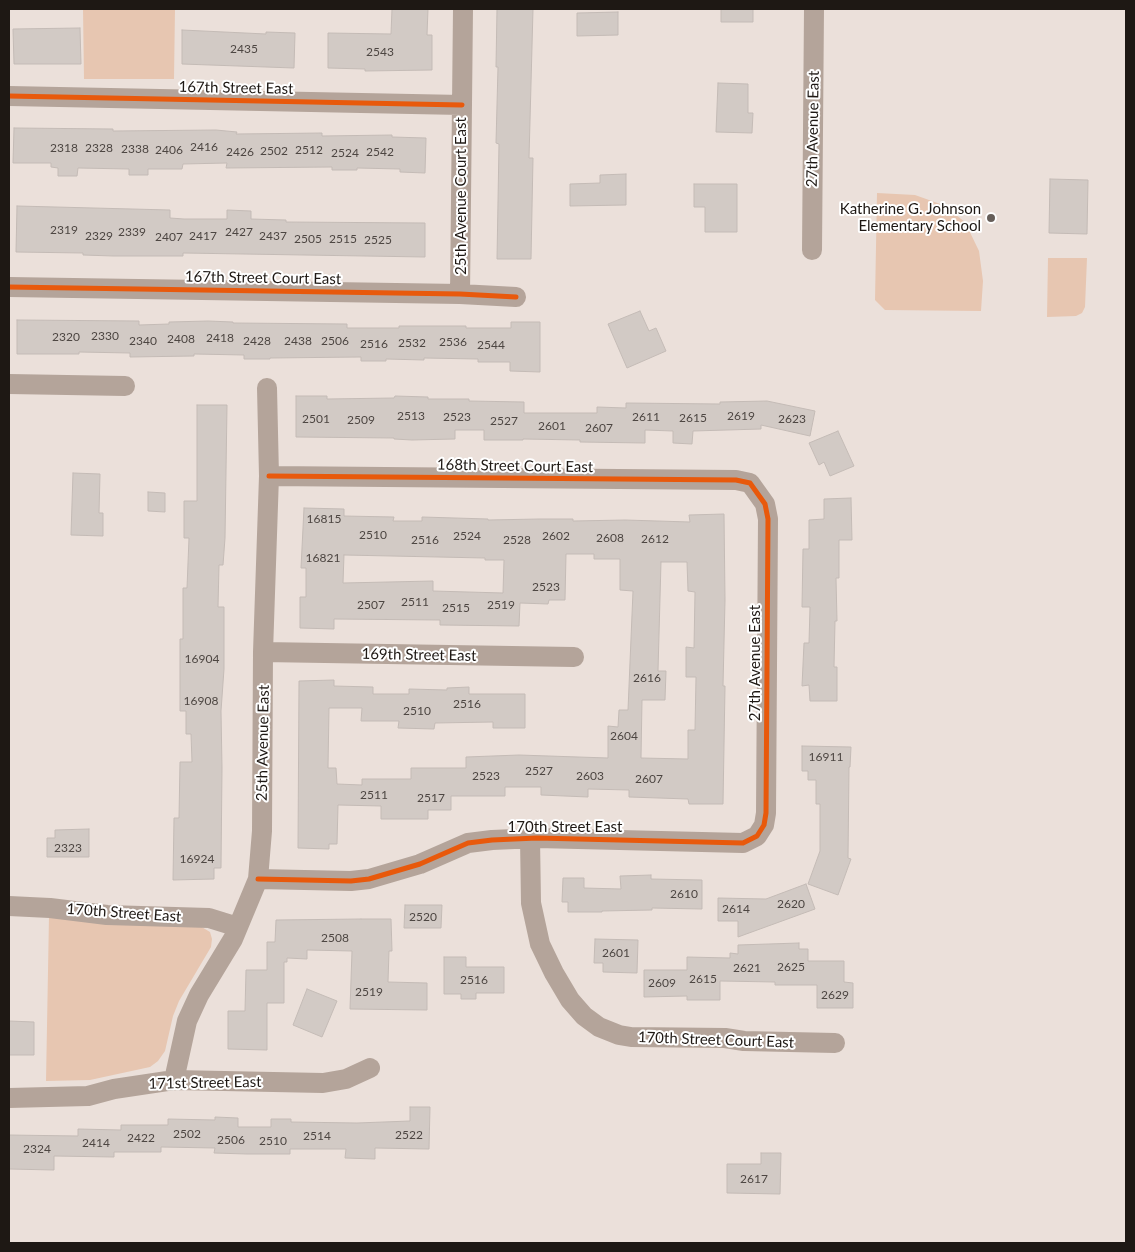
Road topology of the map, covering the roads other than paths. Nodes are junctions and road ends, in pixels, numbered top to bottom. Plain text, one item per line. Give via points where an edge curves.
1 (463, 9) edge
2 (814, 9) edge
3 (9, 96) edge
4 (462, 105) junction
5 (812, 250) dead end
6 (9, 287) edge
7 (460, 294) junction
8 (516, 297) dead end
9 (9, 384) edge
10 (125, 386) dead end
11 (267, 388) dead end
12 (269, 476) junction
13 (757, 491) joint
14 (264, 652) junction
15 (574, 657) dead end
16 (757, 836) joint
17 (530, 838) junction
18 (258, 879) junction
19 (9, 906) edge
20 (238, 927) junction
21 (835, 1043) dead end
22 (370, 1068) dead end
23 (174, 1080) junction
24 (9, 1098) edge

1 - 4 street, 25th Avenue Court East
2 - 5 street, 27th Avenue East
3 - 4 street, 167th Street East
4 - 7 street, 25th Avenue Court East
6 - 7 street, 167th Street Court East
7 - 8 street, 167th Street Court East
9 - 10 street
11 - 12 street, 25th Avenue East
12 - 13 street, 168th Street Court East via 736,480 750,484
12 - 14 street, 25th Avenue East
13 - 16 street, 27th Avenue East via 765,504 768,519 766,813 764,825
14 - 15 street, 169th Street East
14 - 18 street, 25th Avenue East via 262,831
16 - 17 street, 170th Street East via 743,843
17 - 18 street, 170th Street East via 468,843 420,864 369,879
17 - 21 street, 170th Street Court East via 531,903 540,944 570,1000 599,1028 631,1037
18 - 20 street, 25th Avenue East
19 - 20 street, 170th Street East via 108,915 209,918
20 - 23 street, 25th Avenue East via 187,1021
22 - 23 street, 171st Street East via 346,1079 323,1083
23 - 24 street, 171st Street East via 114,1088 88,1096

